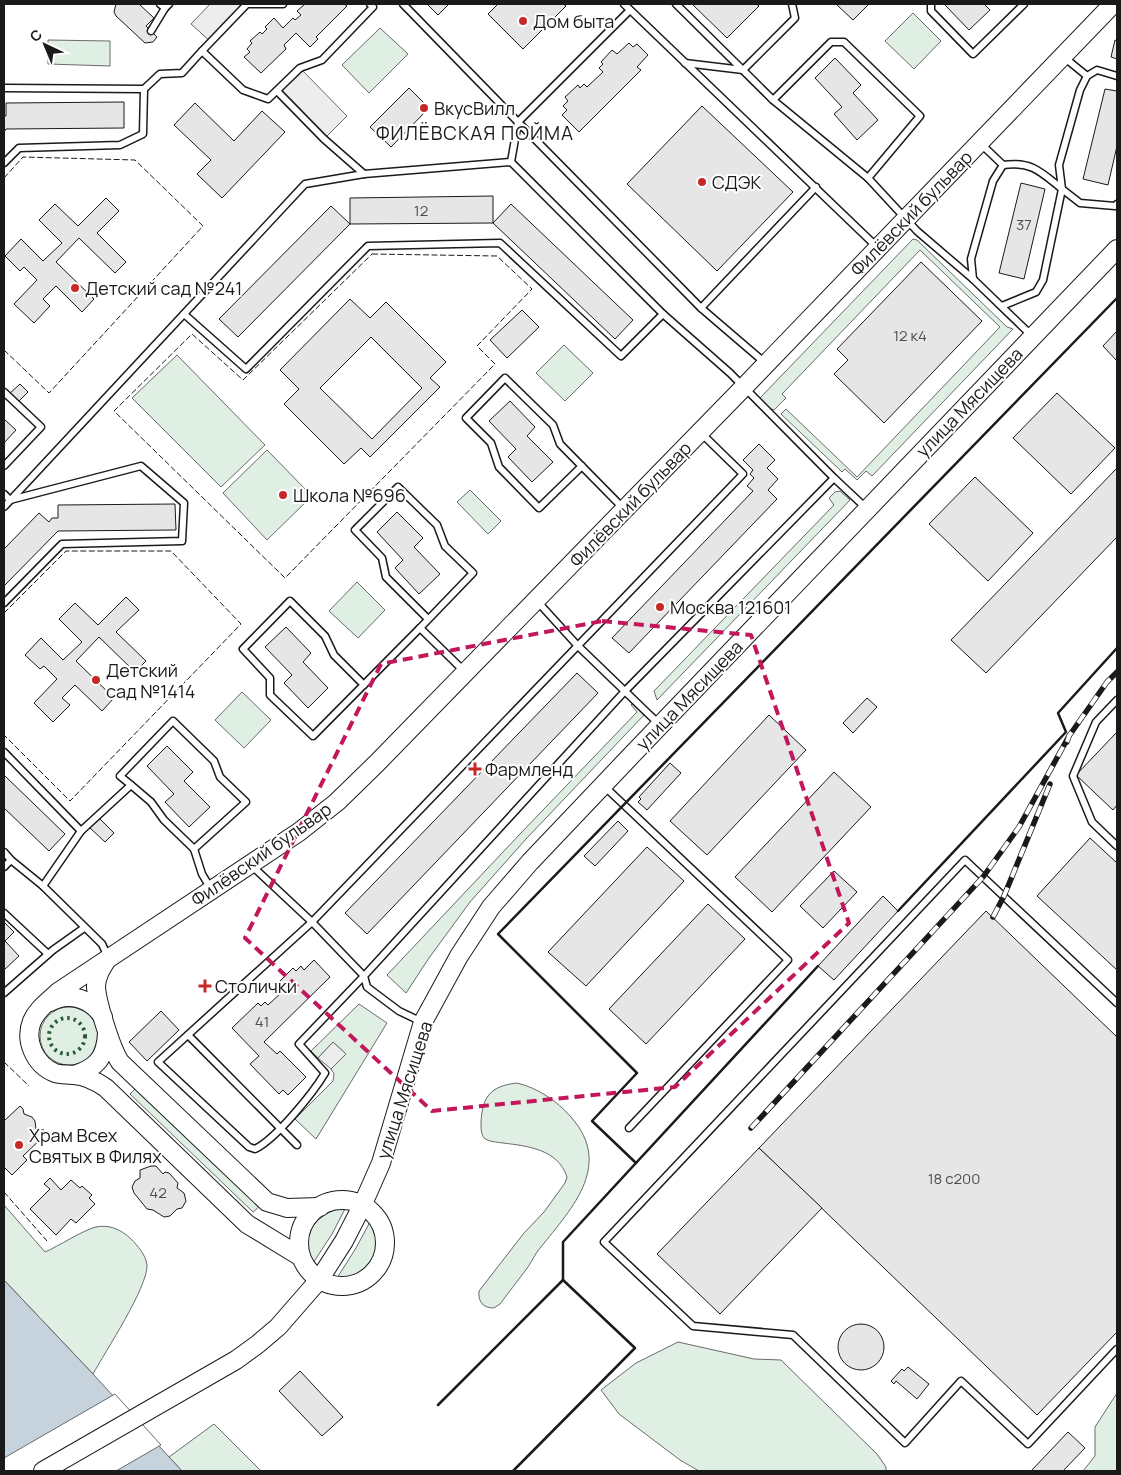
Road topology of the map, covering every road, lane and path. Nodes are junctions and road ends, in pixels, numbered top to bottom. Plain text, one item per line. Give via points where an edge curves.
1 (283, 4) edge
2 (370, 4) edge
3 (403, 4) edge
4 (624, 4) edge
5 (676, 4) edge
6 (792, 4) edge
7 (931, 4) edge
8 (1024, 4) edge
9 (1113, 4) edge
10 (165, 5) edge
11 (630, 10) junction
12 (151, 31) dead end
13 (202, 51) junction
14 (1063, 56) junction
15 (685, 63) junction
16 (743, 70) junction
17 (1087, 76) junction
18 (1117, 76) edge
19 (4, 88) edge
20 (144, 89) junction
21 (277, 91) junction
22 (773, 100) junction
23 (518, 122) junction
24 (979, 143) junction
25 (511, 162) junction
26 (4, 163) edge
27 (1003, 166) junction
28 (364, 174) junction
29 (868, 178) junction
30 (816, 187) junction
31 (1062, 189) junction
32 (1117, 204) edge
33 (905, 219) junction
34 (878, 247) junction
35 (1117, 249) edge
36 (973, 279) junction
37 (1002, 306) junction
38 (701, 308) junction
39 (184, 314) junction
40 (663, 314) junction
41 (1033, 336) junction
42 (766, 364) junction
43 (744, 387) junction
44 (4, 392) edge
45 (700, 432) junction
46 (4, 466) edge
47 (582, 466) junction
48 (834, 478) junction
49 (4, 494) edge
50 (10, 500) junction
51 (4, 507) edge
52 (625, 509) junction
53 (868, 509) junction
54 (536, 600) junction
55 (4, 604) edge
56 (428, 619) junction
57 (420, 628) junction
58 (578, 645) junction
59 (465, 672) junction
60 (364, 684) junction
61 (625, 691) junction
62 (1117, 700) edge
63 (660, 725) junction
64 (4, 752) edge
65 (131, 785) junction
66 (603, 785) junction
67 (81, 832) junction
68 (1117, 846) edge
69 (194, 849) junction
70 (4, 852) edge
71 (11, 860) junction
72 (250, 864) junction
73 (4, 867) edge
74 (43, 886) junction
75 (212, 890) junction
76 (4, 914) edge
77 (312, 922) junction
78 (84, 928) junction
79 (48, 954) junction
80 (108, 958) junction
81 (364, 976) junction
82 (4, 993) edge
83 (1117, 1003) edge
84 (45, 1004) junction
85 (423, 1022) junction
86 (106, 1026) junction
87 (188, 1035) junction
88 (74, 1075) junction
89 (280, 1128) junction
90 (629, 1128) dead end
91 (297, 1145) dead end
92 (362, 1206) junction
93 (320, 1207) junction
94 (301, 1256) junction
95 (319, 1280) junction
96 (1117, 1349) edge
97 (43, 1471) edge

1 - 13 lane via 247,4
2 - 21 lane via 373,6 322,60 300,68
3 - 23 lane
4 - 11 lane
5 - 16 lane
6 - 16 lane via 795,18
7 - 8 lane via 931,11 973,54
9 - 14 street, Филёвский бульвар
10 - 12 lane
11 - 15 lane
11 - 23 lane
13 - 20 lane via 182,73 160,74
13 - 21 lane via 243,90 268,99
14 - 17 lane
14 - 24 street, Филёвский бульвар
15 - 16 lane
15 - 30 lane
16 - 22 lane
17 - 18 lane via 1096,70
17 - 31 lane via 1059,165
19 - 20 lane
20 - 26 lane via 143,134 120,145 19,148
21 - 28 lane
22 - 29 lane
22 - 29 lane via 831,42 844,42 920,116
23 - 25 lane
23 - 38 lane
24 - 27 lane
24 - 33 street, Филёвский бульвар
25 - 28 lane
25 - 40 lane
27 - 31 lane via 1018,163 1038,169
27 - 36 lane via 993,181 971,259
28 - 39 lane via 305,184
29 - 33 lane
30 - 34 lane
30 - 38 lane
31 - 32 lane via 1080,203
31 - 37 lane via 1043,280 1036,292
33 - 34 street, Филёвский бульвар
33 - 36 lane
34 - 42 street, Филёвский бульвар
35 - 41 street, улица Мясищева
36 - 37 lane
37 - 41 lane
38 - 42 lane
39 - 40 lane via 246,369 368,246 500,243 621,356
39 - 50 lane
40 - 43 lane
41 - 53 street, улица Мясищева
42 - 43 street, Филёвский бульвар
43 - 45 street, Филёвский бульвар
43 - 48 lane
44 - 46 lane via 40,427
45 - 52 street, Филёвский бульвар
45 - 58 lane via 743,474
47 - 47 lane via 539,508 499,467 491,442 466,418 506,378 553,425 560,444
47 - 52 lane
48 - 53 lane
48 - 61 lane
49 - 50 lane
50 - 51 lane
50 - 55 lane via 141,466 184,503 183,532 182,541 62,544
52 - 54 street, Филёвский бульвар
53 - 63 street, улица Мясищева
54 - 58 lane
54 - 59 street, Филёвский бульвар
56 - 56 lane via 386,577 382,558 355,530 398,487 437,525 445,546 473,573
56 - 57 lane
57 - 59 lane
57 - 60 lane
58 - 61 lane
58 - 77 lane
59 - 72 street, Филёвский бульвар via 337,802
60 - 60 lane via 334,655 325,636 290,602 243,649 270,678 270,695 313,736
61 - 63 lane
61 - 81 lane
62 - 68 lane via 1096,722 1073,776 1092,822
63 - 66 street, улица Мясищева
64 - 67 lane
65 - 67 lane
65 - 69 lane
65 - 69 lane via 120,776 173,721 214,761 220,777 246,802
66 - 85 street, улица Мясищева via 492,907 459,956
66 - 90 lane via 788,960
67 - 74 lane
69 - 75 lane via 202,874
70 - 71 lane
71 - 73 lane
71 - 74 lane
72 - 75 street, Филёвский бульвар
72 - 77 lane
74 - 78 lane
75 - 80 street, Филёвский бульвар
76 - 79 lane
77 - 81 lane
77 - 87 lane
78 - 79 lane
78 - 80 lane via 102,944
79 - 82 lane
80 - 84 street, Филёвский бульвар
80 - 86 street via 96,986
81 - 85 lane via 367,987 398,1011
81 - 89 lane via 298,1044 325,1073 316,1088
83 - 96 lane via 965,860 604,1242 693,1326 793,1335 905,1443 961,1381 1028,1444
84 - 86 street via 63,997 83,999 99,1011
84 - 88 street, Филёвский бульвар via 32,1021 31,1048 47,1069
85 - 92 street, улица Мясищева via 381,1163
86 - 88 street via 107,1044 102,1055 95,1065
86 - 93 street via 120,1062 267,1202 287,1208
87 - 89 lane
87 - 89 lane via 158,1062 249,1147 259,1147
88 - 94 street, Филёвский бульвар via 95,1080 106,1088 247,1224
89 - 91 lane
92 - 93 street via 337,1201
92 - 95 street, улица Мясищева
92 - 95 street via 376,1216 385,1239 379,1264 371,1275 348,1286
93 - 94 street via 302,1227
94 - 95 street via 311,1274
95 - 97 street, улица Мясищева via 278,1327 258,1344 196,1384

